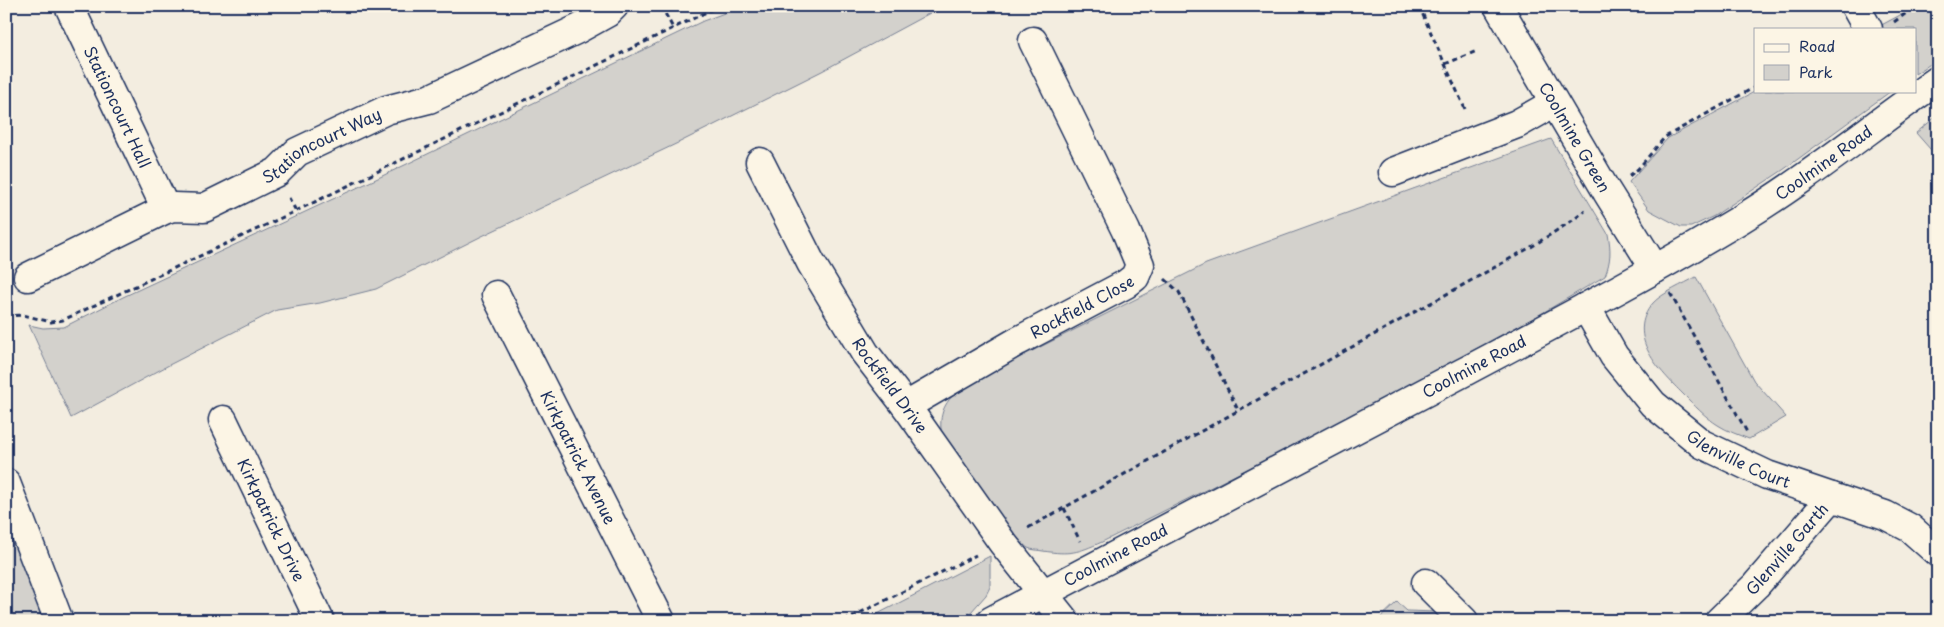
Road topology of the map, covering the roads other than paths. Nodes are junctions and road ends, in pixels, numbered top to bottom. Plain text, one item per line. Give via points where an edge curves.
1 (70, 6) edge
2 (614, 6) edge
3 (1498, 6) edge
4 (1855, 6) edge
5 (1878, 27) edge
6 (1033, 41) dead end
7 (1938, 80) edge
8 (1916, 91) edge
9 (1911, 94) edge
10 (1554, 103) junction
11 (760, 162) dead end
12 (1393, 172) dead end
13 (166, 209) junction
14 (1655, 269) junction
15 (28, 277) dead end
16 (496, 295) dead end
17 (1586, 307) junction
18 (906, 406) junction
19 (223, 420) dead end
20 (6, 483) edge
21 (1832, 497) junction
22 (1938, 553) edge
23 (1426, 583) dead end
24 (1042, 594) junction
25 (59, 621) edge
26 (320, 621) edge
27 (661, 621) edge
28 (991, 621) edge
29 (1065, 621) edge
30 (1464, 621) edge
31 (1719, 621) edge

1 - 13 street, Stationcourt Hall
2 - 13 street, Stationcourt Way via 578,29 428,100 386,110 297,152 277,172 204,208
3 - 10 street, Coolmine Green
4 - 5 street
6 - 18 street, Rockfield Close via 1140,265 1135,277 1126,284
7 - 8 street, Coolmine Road
9 - 14 street, Coolmine Road via 1811,174
10 - 12 street via 1517,124
10 - 14 street, Coolmine Green
11 - 18 street, Rockfield Drive via 811,263 865,353
13 - 15 street, Stationcourt Way
14 - 17 street, Coolmine Road
16 - 27 street, Kirkpatrick Avenue
17 - 21 street, Glenville Court via 1614,356 1653,404 1702,444 1767,475
17 - 24 street, Coolmine Road
18 - 24 street, Rockfield Drive
19 - 26 street, Kirkpatrick Drive
20 - 25 street
21 - 22 street, Glenville Court via 1910,528
21 - 31 street, Glenville Garth via 1756,585
23 - 30 street
24 - 28 street, Coolmine Road
24 - 29 street, Rockfield Drive

